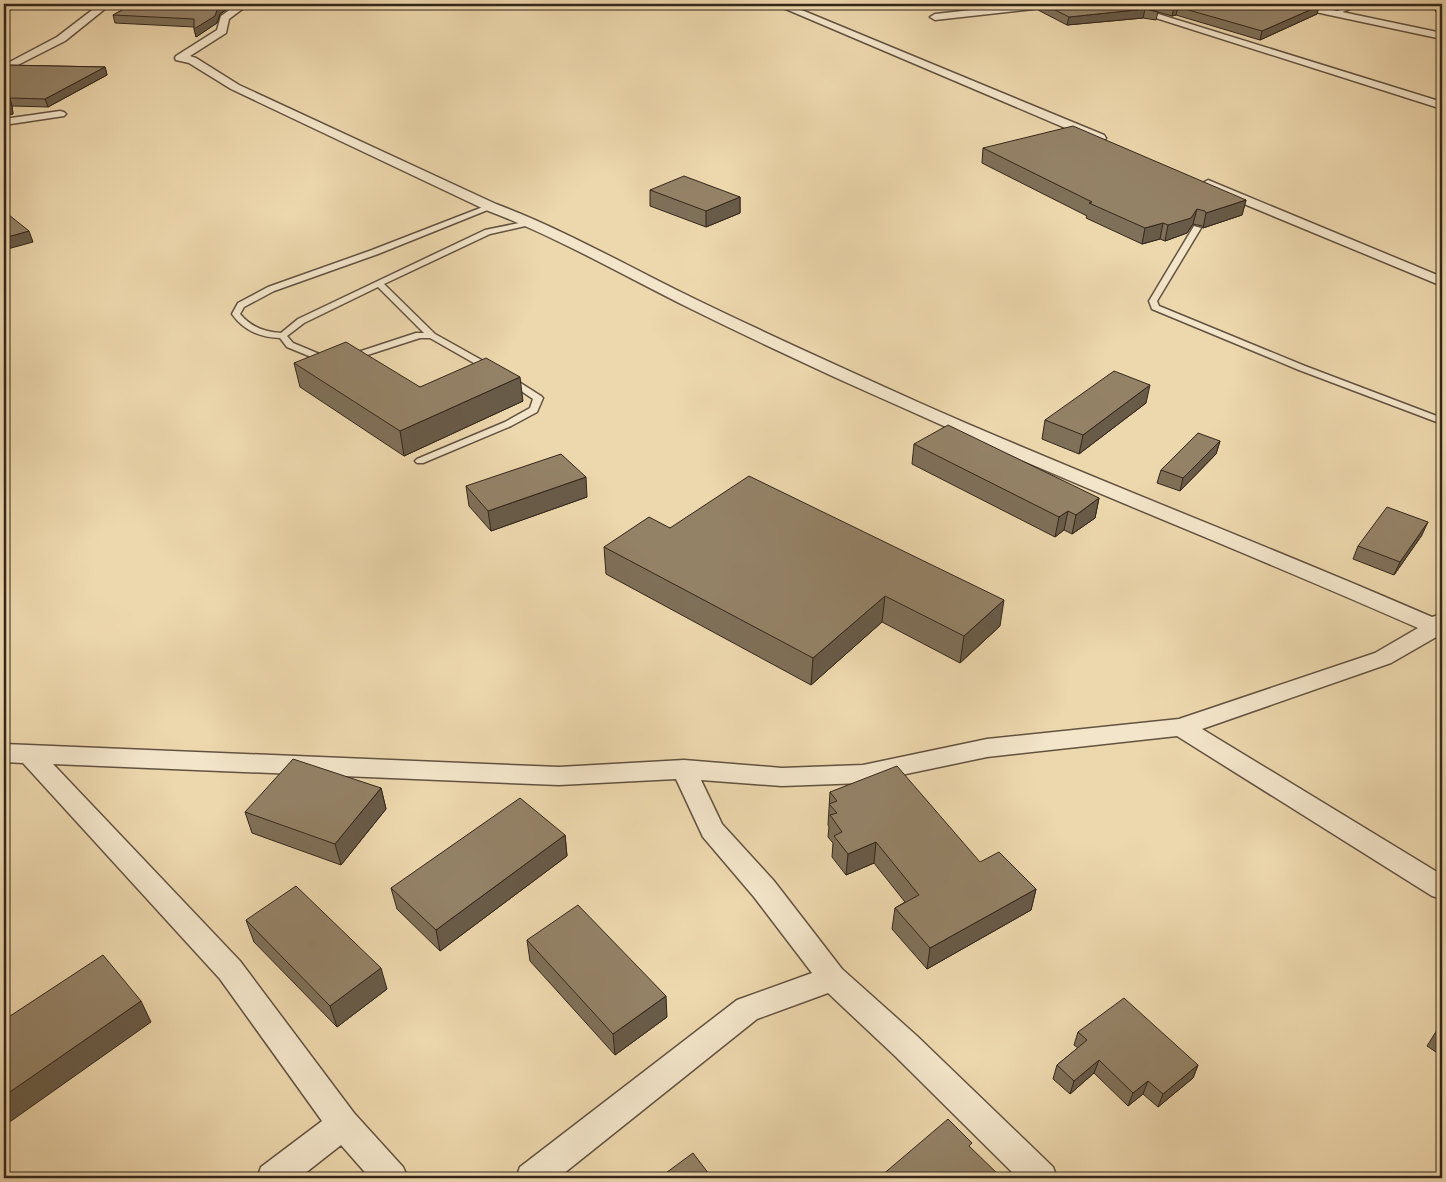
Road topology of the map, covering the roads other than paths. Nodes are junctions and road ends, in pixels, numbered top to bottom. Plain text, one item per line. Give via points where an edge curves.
1 (106, 4) edge
2 (244, 4) edge
3 (780, 4) edge
4 (1051, 4) edge
5 (1117, 4) edge
6 (1292, 4) edge
7 (1358, 4) edge
8 (1336, 13) junction
9 (935, 17) dead end
10 (1442, 36) edge
11 (4, 69) edge
12 (1442, 106) edge
13 (60, 114) dead end
14 (4, 122) edge
15 (1112, 143) edge
16 (1195, 178) edge
17 (491, 207) junction
18 (531, 222) junction
19 (1197, 228) edge
20 (1442, 282) edge
21 (379, 284) junction
22 (283, 336) junction
23 (432, 336) junction
24 (1442, 421) edge
25 (420, 461) dead end
26 (1440, 626) edge
27 (1181, 727) junction
28 (17, 754) edge
29 (684, 769) junction
30 (1442, 888) edge
31 (832, 978) junction
32 (343, 1124) junction
33 (273, 1178) edge
34 (391, 1178) edge
35 (532, 1178) edge
36 (1041, 1178) edge

1 - 11 street via 61,39
2 - 17 street via 224,18 222,31 180,58 192,60 235,87
3 - 15 street
4 - 9 street
5 - 12 street
6 - 8 street
7 - 8 lane
8 - 10 street
13 - 14 street
16 - 20 street
17 - 18 street
17 - 22 lane via 271,289 241,305 236,314 245,326 264,335
18 - 21 lane via 488,232
18 - 26 street via 691,302 915,407 1143,505
19 - 24 lane via 1153,301 1155,307
21 - 22 lane via 301,321
21 - 23 lane
22 - 23 lane via 290,345 325,360 374,351 419,335
23 - 25 lane via 521,384 538,398 534,410 508,424
26 - 27 street via 1383,658
27 - 29 street via 987,748 863,774 782,778
27 - 30 street
28 - 29 street via 559,776
28 - 32 street via 230,970
29 - 31 street via 712,830 764,889
31 - 35 street via 747,1009
31 - 36 street
32 - 33 street
32 - 34 street

